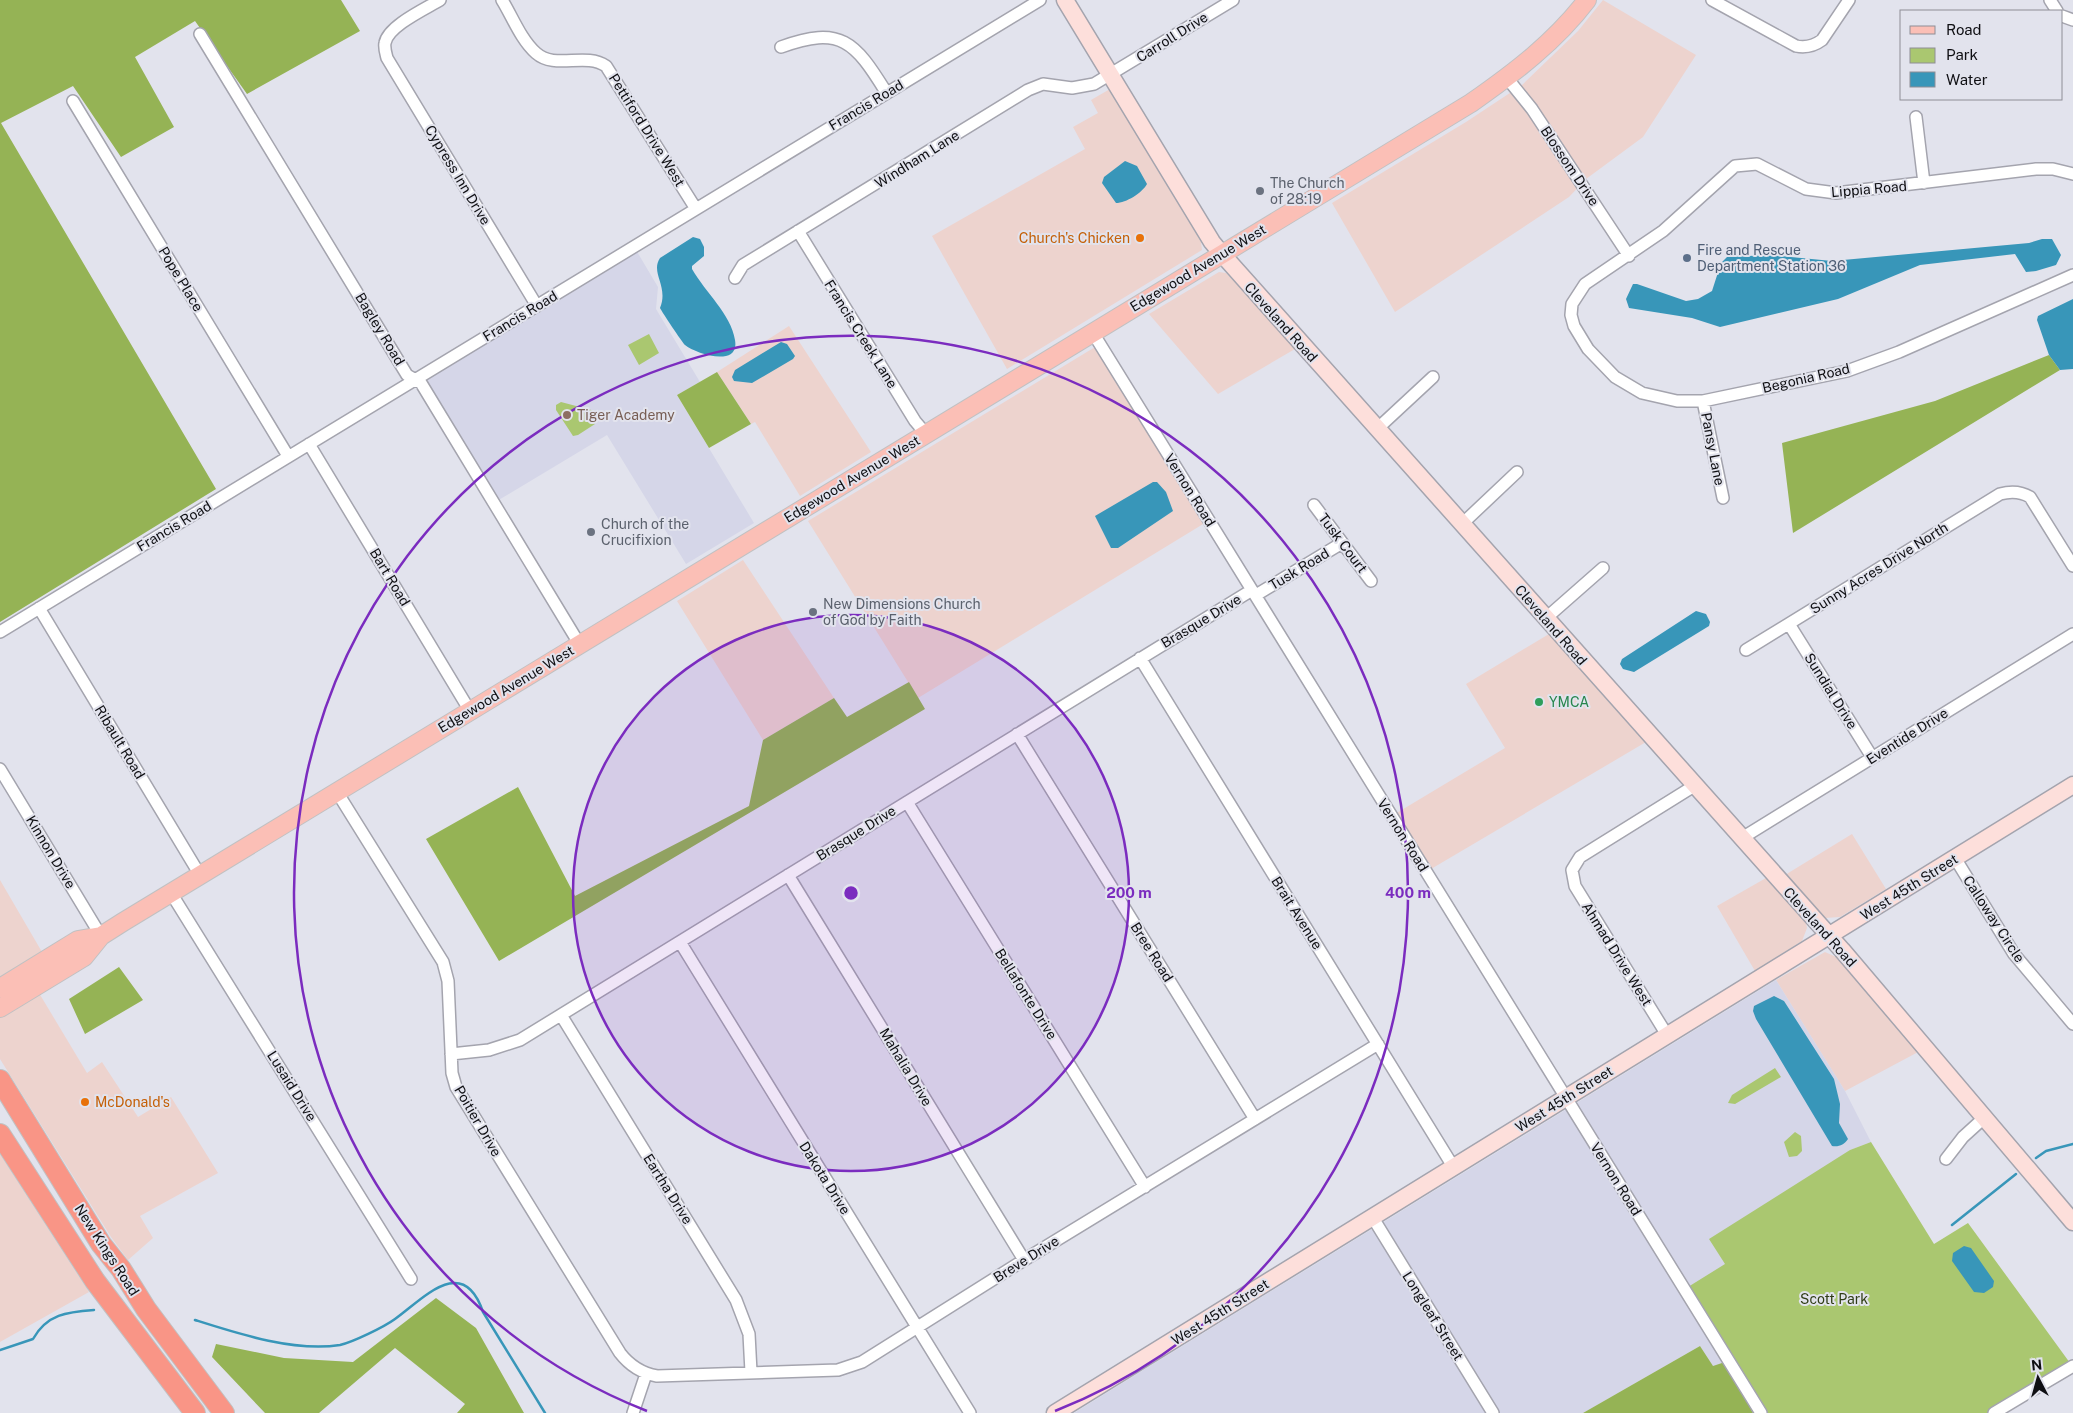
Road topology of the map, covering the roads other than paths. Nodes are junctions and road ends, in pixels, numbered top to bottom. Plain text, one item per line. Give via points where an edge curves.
1 (440, 0) edge
2 (502, 0) edge
3 (1040, 0) edge
4 (1065, 0) edge
5 (1232, 0) edge
6 (1587, 0) edge
7 (1712, 0) edge
8 (1849, 0) edge
9 (200, 34) dead end
10 (781, 47) dead end
11 (1111, 74) junction
12 (1507, 78) junction
13 (886, 92) junction
14 (73, 101) dead end
15 (1916, 117) dead end
16 (2073, 174) edge
17 (1924, 183) junction
18 (696, 209) junction
19 (798, 231) junction
20 (1222, 254) junction
21 (1630, 256) junction
22 (2073, 275) edge
23 (735, 278) dead end
24 (1572, 304) joint
25 (537, 306) junction
26 (1093, 332) junction
27 (1433, 377) dead end
28 (414, 380) junction
29 (1703, 401) junction
30 (1377, 429) junction
31 (926, 434) junction
32 (309, 444) junction
33 (288, 456) junction
34 (1517, 472) dead end
35 (1723, 498) dead end
36 (1314, 505) dead end
37 (1462, 524) junction
38 (1342, 543) junction
39 (2073, 566) edge
40 (1603, 568) dead end
41 (1371, 580) dead end
42 (1254, 593) junction
43 (39, 608) junction
44 (1545, 619) junction
45 (1790, 624) junction
46 (0, 632) edge
47 (2073, 634) edge
48 (580, 645) junction
49 (1746, 650) dead end
50 (1140, 658) junction
51 (470, 711) junction
52 (1017, 734) junction
53 (1872, 757) junction
54 (0, 769) edge
55 (2073, 785) edge
56 (1694, 786) junction
57 (337, 792) junction
58 (907, 802) junction
59 (1742, 838) junction
60 (1955, 858) junction
61 (788, 875) junction
62 (200, 876) junction
63 (171, 893) junction
64 (101, 936) junction
65 (1830, 937) junction
66 (680, 942) junction
67 (0, 988) edge
68 (0, 1008) edge
69 (561, 1015) junction
70 (2073, 1024) edge
71 (1667, 1035) junction
72 (1378, 1044) junction
73 (451, 1054) junction
74 (0, 1080) edge
75 (1566, 1099) junction
76 (1985, 1117) junction
77 (1255, 1119) junction
78 (0, 1134) edge
79 (1946, 1159) dead end
80 (1454, 1168) junction
81 (1145, 1187) junction
82 (1373, 1218) junction
83 (2073, 1222) edge
84 (1024, 1260) junction
85 (411, 1279) dead end
86 (918, 1327) junction
87 (2073, 1366) edge
88 (751, 1372) junction
89 (646, 1374) junction
90 (195, 1413) edge
91 (224, 1413) edge
92 (633, 1413) edge
93 (970, 1413) edge
94 (1055, 1413) edge
95 (1494, 1413) edge
96 (1761, 1413) edge
97 (1994, 1413) edge

1 - 25 street, Cypress Inn Drive via 400,24 388,36 385,43 387,58
2 - 18 street, Pettiford Drive West via 537,54 552,60 590,59 606,66
3 - 13 street, Francis Road
4 - 11 street, Cleveland Road
5 - 11 street, Carroll Drive
6 - 12 main road, Edgewood Avenue West via 1545,47
7 - 8 street via 1803,47 1822,40
9 - 28 street, Bagley Road via 406,375
10 - 13 street via 818,36 840,41 860,54
11 - 19 street, Windham Lane via 1086,86 1072,88 1042,84 1028,90
11 - 20 street, Cleveland Road
12 - 20 main road, Edgewood Avenue West
12 - 21 street, Blossom Drive via 1532,109
13 - 18 street, Francis Road
14 - 33 street, Pope Place
15 - 17 street
16 - 17 street, Lippia Road via 2036,169
17 - 21 street, Lippia Road via 1821,193 1768,167 1746,163 1726,171 1663,231
18 - 25 street, Francis Road
19 - 23 street, Windham Lane via 743,265
19 - 31 street, Francis Creek Lane
20 - 26 main road, Edgewood Avenue West
20 - 30 street, Cleveland Road
21 - 24 street, Lippia Road via 1585,284
22 - 29 street, Begonia Road via 1899,352 1847,371
24 - 29 street, Begonia Road via 1571,314 1579,334 1588,349 1615,377 1642,393 1677,401
25 - 28 street, Francis Road
26 - 31 main road, Edgewood Avenue West
26 - 42 street, Vernon Road
27 - 30 street
28 - 32 street, Francis Road
28 - 48 street, Bagley Road via 421,384
29 - 35 street, Pansy Lane
30 - 37 street, Cleveland Road
31 - 48 main road, Edgewood Avenue West
32 - 33 street, Francis Road
32 - 51 street, Bart Road
33 - 43 street, Francis Road
34 - 37 street
36 - 38 street, Tusk Court
37 - 44 street, Cleveland Road
38 - 41 street, Tusk Court
38 - 42 street, Tusk Road
39 - 45 street, Sunny Acres Drive North via 2030,497 2014,492 2000,494
40 - 44 street
42 - 50 street, Brasque Drive
42 - 75 street, Vernon Road
43 - 46 street, Francis Road
43 - 62 street, Ribault Road
44 - 56 street, Cleveland Road
45 - 49 street, Sunny Acres Drive North
45 - 53 street, Sundial Drive
47 - 53 street, Eventide Drive
48 - 51 main road, Edgewood Avenue West
50 - 52 street, Brasque Drive
50 - 72 street, Brait Avenue
51 - 57 main road, Edgewood Avenue West
52 - 58 street, Brasque Drive
52 - 77 street, Bree Road
53 - 59 street, Eventide Drive
54 - 64 street, Kinnon Drive
55 - 60 street, West 45th Street
56 - 59 street, Cleveland Road
56 - 71 street, Ahmad Drive West via 1580,857 1572,870 1575,886
57 - 62 main road, Edgewood Avenue West
57 - 73 street, Poitier Drive via 443,962 448,981
58 - 61 street, Brasque Drive
58 - 81 street, Bellafonte Drive
59 - 65 street, Cleveland Road
60 - 65 street, West 45th Street
60 - 70 street, Calloway Circle via 2014,954
61 - 66 street, Brasque Drive
61 - 84 street, Mahalia Drive
62 - 63 main road, Edgewood Avenue West
63 - 64 main road, Edgewood Avenue West
63 - 85 street, Lusaid Drive
64 - 67 main road, Edgewood Avenue West via 78,940
64 - 68 main road, Edgewood Avenue West via 84,957
65 - 71 street, West 45th Street
65 - 76 street, Cleveland Road
66 - 69 street, Brasque Drive
66 - 86 street, Dakota Drive
69 - 73 street, Brasque Drive via 505,1046
69 - 88 street, Eartha Drive via 736,1300 749,1334
71 - 75 street, West 45th Street
72 - 77 street, Breve Drive
72 - 80 street, Brait Avenue
73 - 89 street, Poitier Drive via 456,1087 620,1353 629,1364
74 - 91 highway, New Kings Road via 102,1244
75 - 80 street, West 45th Street
75 - 96 street, Vernon Road
76 - 79 street via 1963,1137
76 - 83 street, Cleveland Road
77 - 81 street, Breve Drive
78 - 90 highway, New Kings Road via 95,1281
80 - 82 street, West 45th Street
81 - 84 street, Breve Drive
82 - 94 street, West 45th Street
82 - 95 street, Longleaf Street
84 - 86 street, Breve Drive
86 - 88 street, Breve Drive via 850,1367
86 - 93 street, Dakota Drive
87 - 97 street
88 - 89 street, Breve Drive
89 - 92 street

